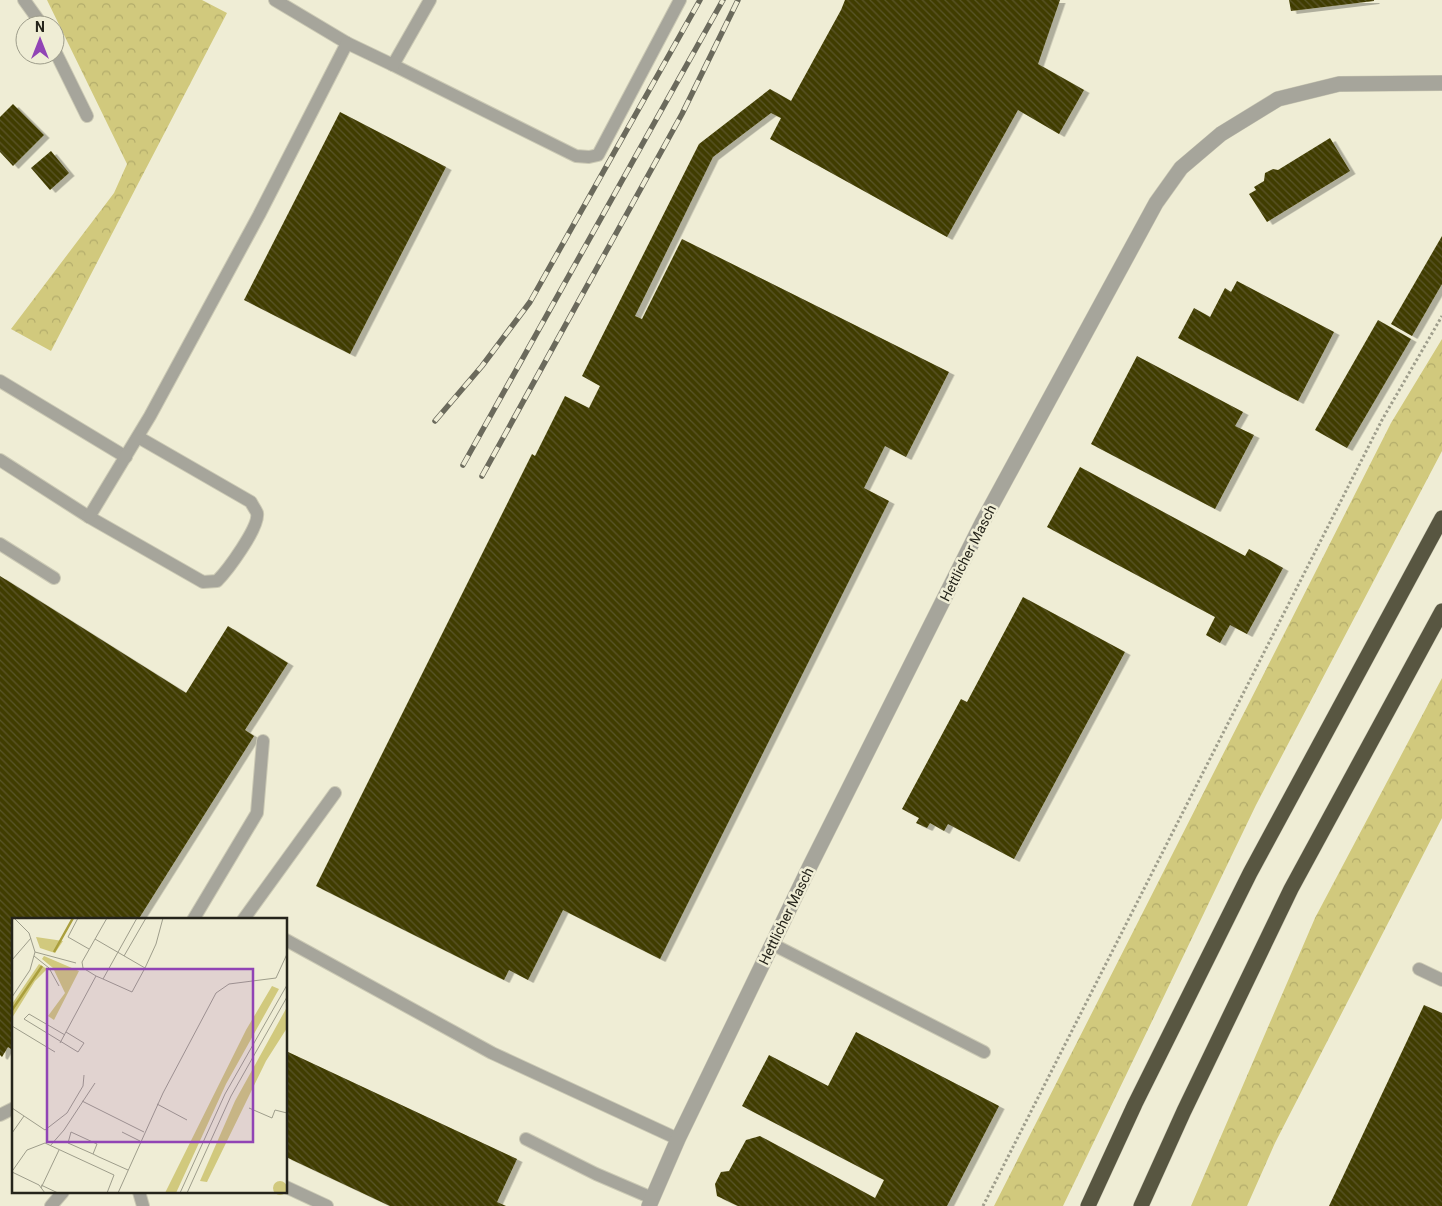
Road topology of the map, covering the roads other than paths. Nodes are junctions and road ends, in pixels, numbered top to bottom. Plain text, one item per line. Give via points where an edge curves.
1 (24, 0) edge
2 (274, 0) edge
3 (430, 0) edge
4 (680, 0) edge
5 (35, 15) edge
6 (347, 43) junction
7 (62, 65) edge
8 (393, 66) junction
9 (1442, 83) edge
10 (86, 116) dead end
11 (0, 381) edge
12 (138, 437) junction
13 (126, 457) junction
14 (0, 460) edge
15 (90, 516) junction
16 (1442, 518) edge
17 (0, 544) edge
18 (54, 578) dead end
19 (1442, 611) edge
20 (263, 741) dead end
21 (336, 793) dead end
22 (194, 918) edge
23 (246, 918) edge
24 (288, 941) edge
25 (772, 944) junction
26 (1419, 969) dead end
27 (1442, 980) edge
28 (984, 1052) dead end
29 (12, 1109) edge
30 (0, 1115) edge
31 (526, 1139) dead end
32 (678, 1139) junction
33 (288, 1188) edge
34 (61, 1194) edge
35 (651, 1202) edge
36 (50, 1206) edge
37 (327, 1206) edge
38 (1088, 1206) edge
39 (1141, 1206) edge

1 - 5 lane
2 - 6 lane
3 - 8 lane
4 - 8 lane via 598,155 576,156
6 - 8 lane
6 - 12 lane
7 - 10 lane
9 - 25 street, Hettlicher Masch via 1339,84 1278,99 1221,134 1181,168 1156,203 982,523
11 - 13 lane
12 - 13 lane
12 - 15 lane via 250,502 257,513 255,526 227,571 217,581 203,582
13 - 15 lane
14 - 15 lane
16 - 38 highway via 1250,873
17 - 18 lane
19 - 39 highway via 1291,889
20 - 22 lane via 257,813
21 - 23 lane
24 - 32 lane via 492,1053
25 - 28 lane
25 - 32 street, Hettlicher Masch
26 - 27 lane
29 - 30 lane
31 - 35 lane
32 - 35 street, Hettlicher Masch
33 - 37 lane
34 - 36 lane

